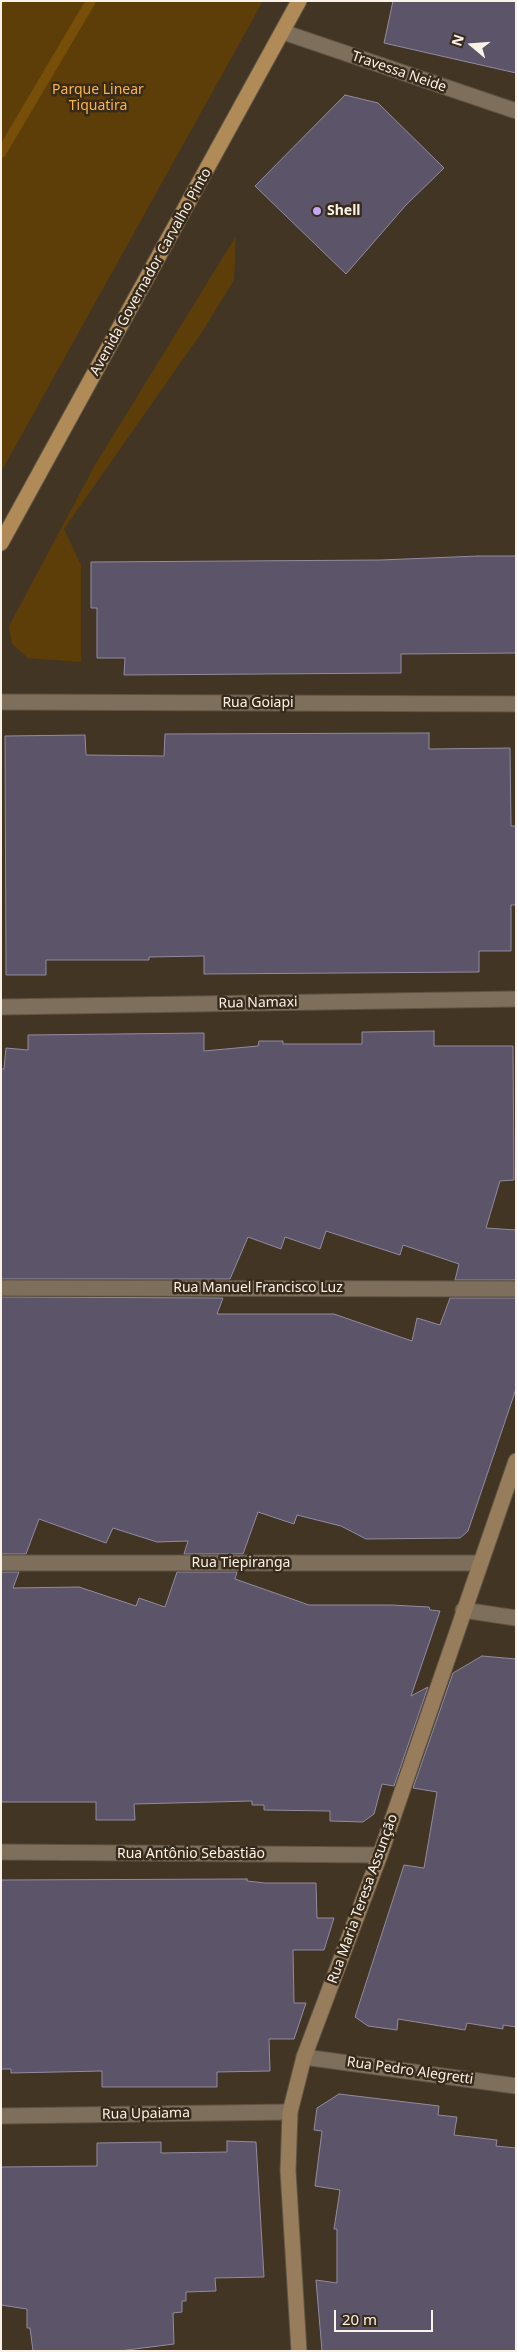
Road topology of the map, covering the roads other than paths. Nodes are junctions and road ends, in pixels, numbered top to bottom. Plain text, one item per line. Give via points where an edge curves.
1 (299, 1) edge
2 (283, 32) junction
3 (516, 111) edge
4 (1, 543) edge
5 (1, 702) edge
6 (516, 704) edge
7 (516, 999) edge
8 (1, 1008) edge
9 (1, 1288) edge
10 (516, 1288) edge
11 (516, 1461) edge
12 (1, 1563) edge
13 (480, 1563) junction
14 (463, 1610) junction
15 (516, 1618) edge
16 (1, 1852) edge
17 (380, 1855) junction
18 (304, 2057) junction
19 (516, 2086) edge
20 (290, 2112) junction
21 (1, 2116) edge
22 (299, 2351) edge

1 - 2 main road, Avenida Governador Carvalho Pinto
2 - 3 street, Travessa Neide
2 - 4 main road, Avenida Governador Carvalho Pinto
5 - 6 street, Rua Goiapi
7 - 8 street, Rua Namaxi
9 - 10 street, Rua Manuel Francisco Luz
11 - 13 street, Rua Maria Teresa Assunção
12 - 13 street, Rua Tiepiranga
13 - 14 street, Rua Maria Teresa Assunção
14 - 15 street
14 - 17 street, Rua Maria Teresa Assunção
16 - 17 street, Rua Antônio Sebastião
17 - 18 street, Rua Maria Teresa Assunção
18 - 19 street, Rua Pedro Alegretti
18 - 20 street, Rua Maria Teresa Assunção
20 - 21 street, Rua Upaiama
20 - 22 street, Rua Maria Teresa Assunção via 288,2171

